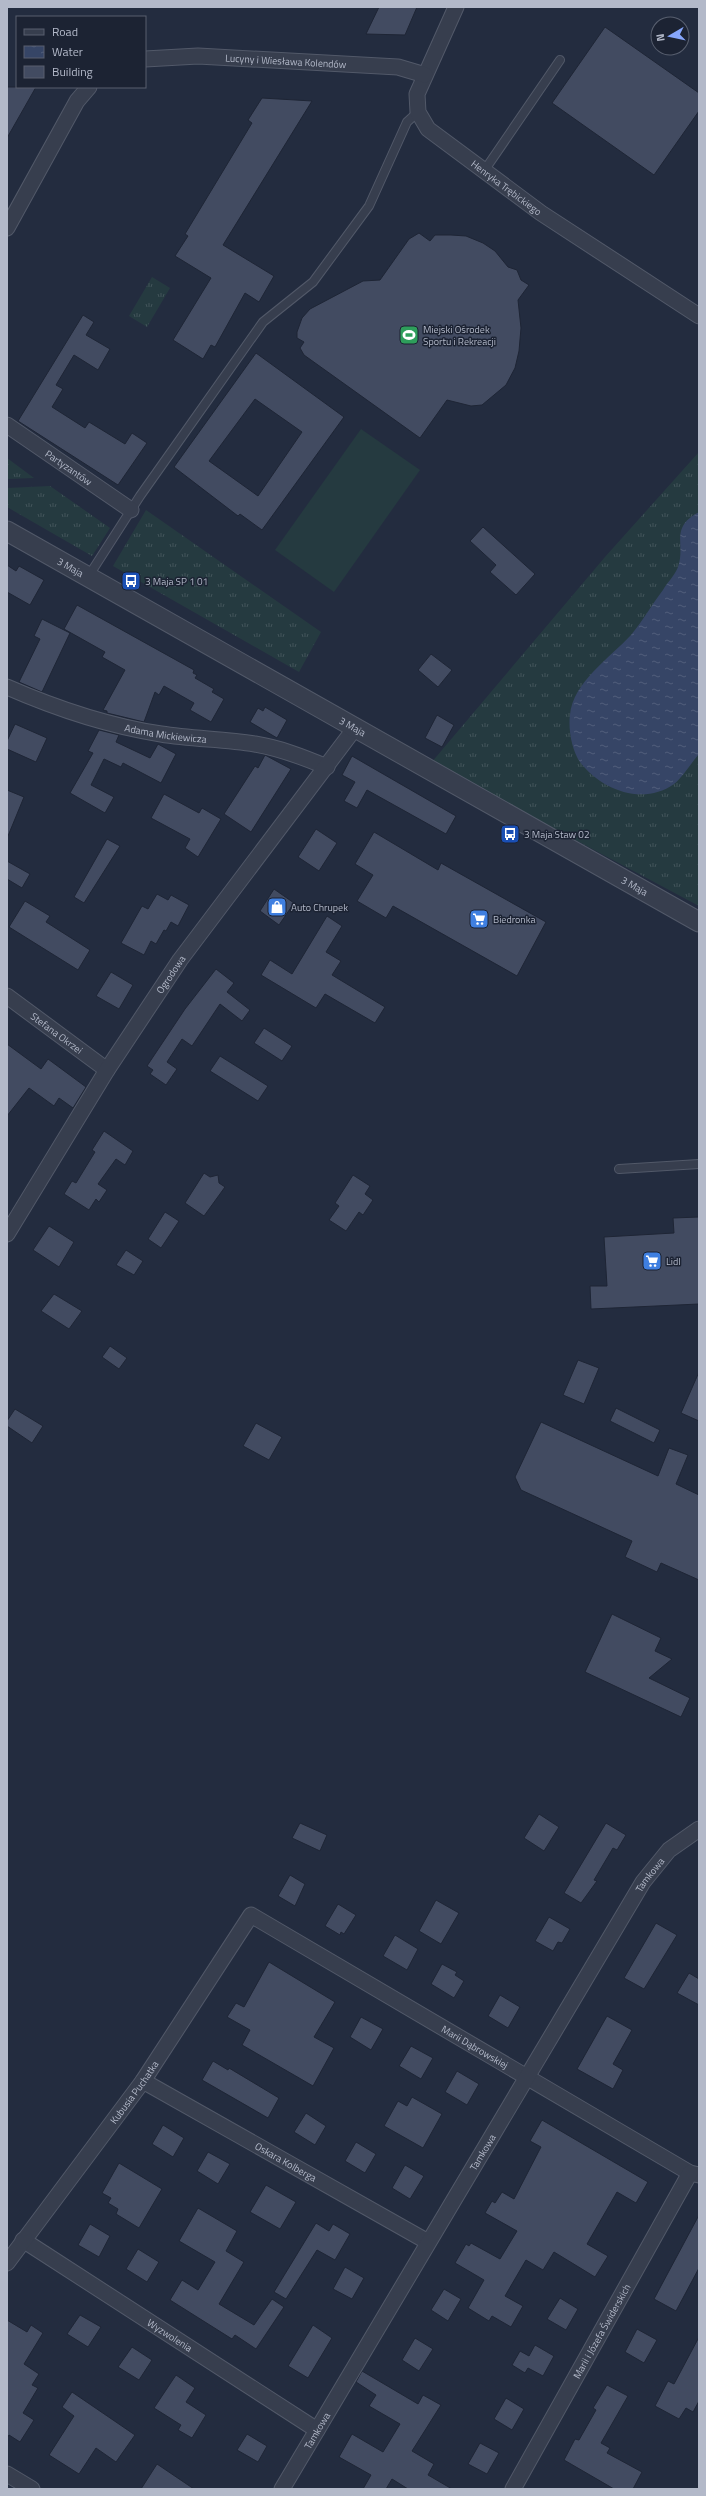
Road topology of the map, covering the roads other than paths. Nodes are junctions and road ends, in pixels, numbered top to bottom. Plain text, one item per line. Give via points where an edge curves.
1 (456, 7) edge
2 (146, 59) edge
3 (560, 60) dead end
4 (425, 75) junction
5 (88, 88) edge
6 (418, 112) junction
7 (484, 171) junction
8 (7, 228) edge
9 (699, 316) edge
10 (7, 425) edge
11 (131, 510) junction
12 (7, 532) edge
13 (88, 577) junction
14 (7, 687) edge
15 (355, 728) junction
16 (327, 767) junction
17 (699, 922) edge
18 (7, 996) edge
19 (107, 1070) junction
20 (699, 1164) edge
21 (619, 1169) dead end
22 (7, 1234) edge
23 (699, 1829) edge
24 (251, 1916) joint
25 (526, 2077) junction
26 (143, 2081) junction
27 (694, 2174) edge
28 (23, 2240) junction
29 (428, 2242) junction
30 (7, 2262) edge
31 (317, 2430) junction
32 (7, 2474) edge
33 (32, 2489) edge
34 (282, 2489) edge
35 (513, 2489) edge

1 - 4 street
2 - 4 street, Lucyny i Wiesława Kolendów via 198,56 398,67
3 - 7 lane
4 - 6 street via 417,94
5 - 8 street via 77,101
6 - 7 street, Henryka Trębickiego via 428,129
6 - 11 lane via 406,122 369,206 313,282 263,322
7 - 9 street, Henryka Trębickiego via 541,213
10 - 11 street, Partyzantów
11 - 13 lane
12 - 13 street, 3 Maja
13 - 15 street, 3 Maja
14 - 16 street, Adama Mickiewicza via 137,729 254,744 290,753
15 - 16 street, Ogrodowa
15 - 17 street, 3 Maja
16 - 19 street, Ogrodowa via 202,928
18 - 19 street, Stefana Okrzei
19 - 22 street, Ogrodowa
20 - 21 lane
23 - 25 street, Tamkowa via 669,1850 644,1882
24 - 25 street, Marii Dąbrowskiej
24 - 26 street, Kubusia Puchatka
25 - 27 street, Marii Dąbrowskiej
25 - 29 street, Tamkowa
26 - 28 street, Kubusia Puchatka
26 - 29 street, Oskara Kolberga
27 - 35 street, Marii i Józefa Świderskich
28 - 30 street, Kubusia Puchatka
28 - 31 street, Wyzwolenia
29 - 31 street, Tamkowa
31 - 34 street, Tamkowa
32 - 33 street

